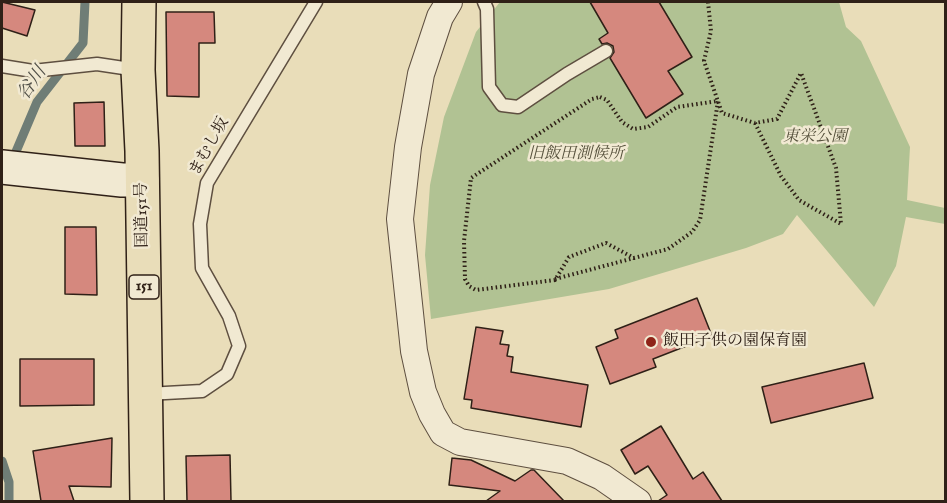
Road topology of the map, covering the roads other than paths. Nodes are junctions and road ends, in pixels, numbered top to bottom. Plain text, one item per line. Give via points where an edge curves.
1 (139, 2) edge
2 (316, 2) edge
3 (449, 2) edge
4 (484, 2) edge
5 (606, 51) dead end
6 (2, 66) edge
7 (138, 70) junction
8 (2, 167) edge
9 (142, 180) junction
10 (145, 394) junction
11 (147, 501) edge
12 (636, 501) edge

1 - 7 highway, 国道151号 / 151
2 - 10 lane, まむし坂 via 207,183 200,224 202,268 229,316 239,346 227,374 202,391
3 - 12 street via 421,74 400,219 414,351 423,392 443,433 460,442 567,461 602,477
4 - 5 lane via 489,87 502,105 518,107
6 - 7 lane via 33,71 98,64
7 - 9 highway, 国道151号 / 151
8 - 9 street
9 - 10 highway, 国道151号 / 151
10 - 11 highway, 国道151号 / 151

